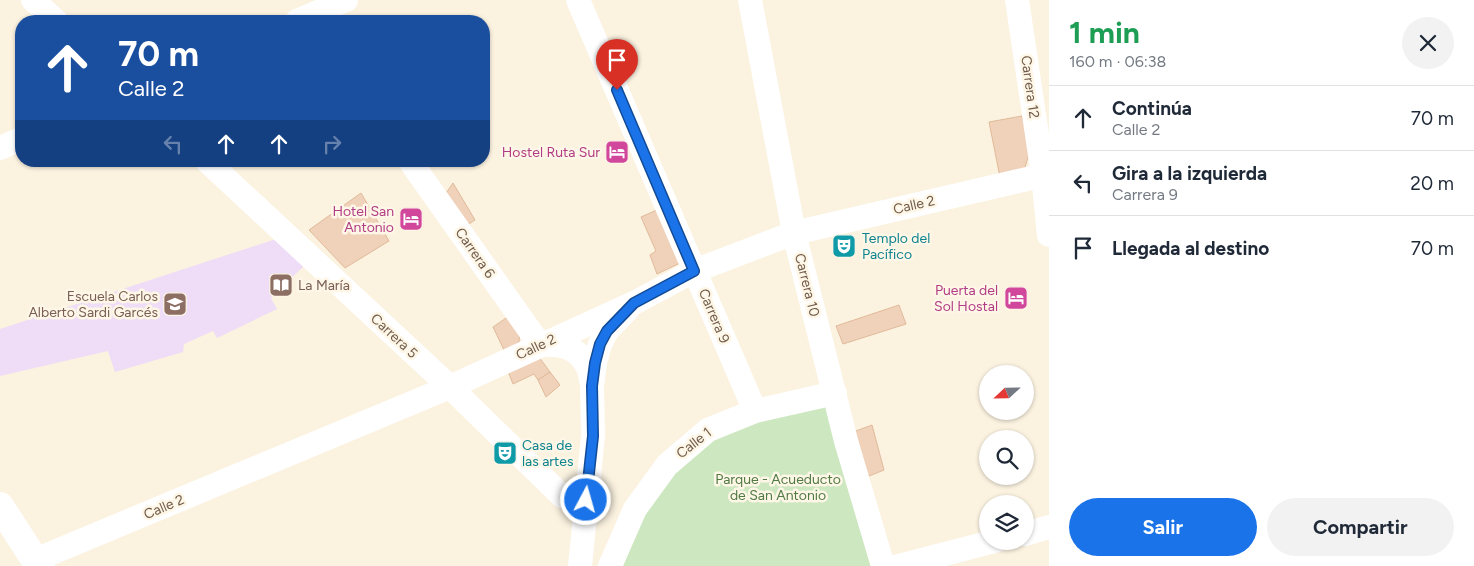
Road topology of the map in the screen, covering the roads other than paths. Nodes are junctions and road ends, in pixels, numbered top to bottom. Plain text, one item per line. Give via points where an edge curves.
1 (33, 0) edge
2 (346, 0) edge
3 (578, 0) edge
4 (750, 0) edge
5 (1017, 0) edge
6 (49, 15) edge
7 (303, 15) edge
8 (15, 142) edge
9 (0, 148) edge
10 (213, 167) edge
11 (414, 167) edge
12 (1046, 175) edge
13 (794, 233) junction
14 (1049, 234) edge
15 (694, 271) junction
16 (634, 303) junction
17 (540, 345) junction
18 (592, 386) junction
19 (450, 387) junction
20 (835, 393) junction
21 (755, 411) junction
22 (586, 500) junction
23 (0, 506) edge
24 (1049, 528) edge
25 (1034, 532) edge
26 (0, 540) edge
27 (979, 545) edge
28 (38, 563) edge
29 (580, 566) edge
30 (610, 566) edge
31 (883, 566) edge
32 (898, 566) edge

1 - 6 street
2 - 7 street
3 - 15 street, Carrera 9
4 - 13 street, Carrera 10
5 - 12 street, Carrera 12
8 - 9 street
10 - 19 street, Carrera 5
11 - 17 street, Carrera 6
12 - 13 street, Calle 2
12 - 14 street, Carrera 12
13 - 15 street, Calle 2
13 - 20 street, Carrera 10
15 - 16 street, Calle 2
15 - 21 street, Carrera 9
16 - 17 street, Calle 2
16 - 18 street via 607,331 600,344
17 - 18 street via 559,344 576,352 588,367
17 - 19 street, Calle 2
18 - 22 street via 593,436
19 - 22 street, Carrera 5 via 562,496
19 - 28 street, Calle 2
20 - 21 street, Calle 1
20 - 31 street, Carrera 10
21 - 30 street, Calle 1 via 708,430 667,465 635,509
22 - 29 street
23 - 28 main road
24 - 25 street
26 - 28 main road
27 - 32 street

